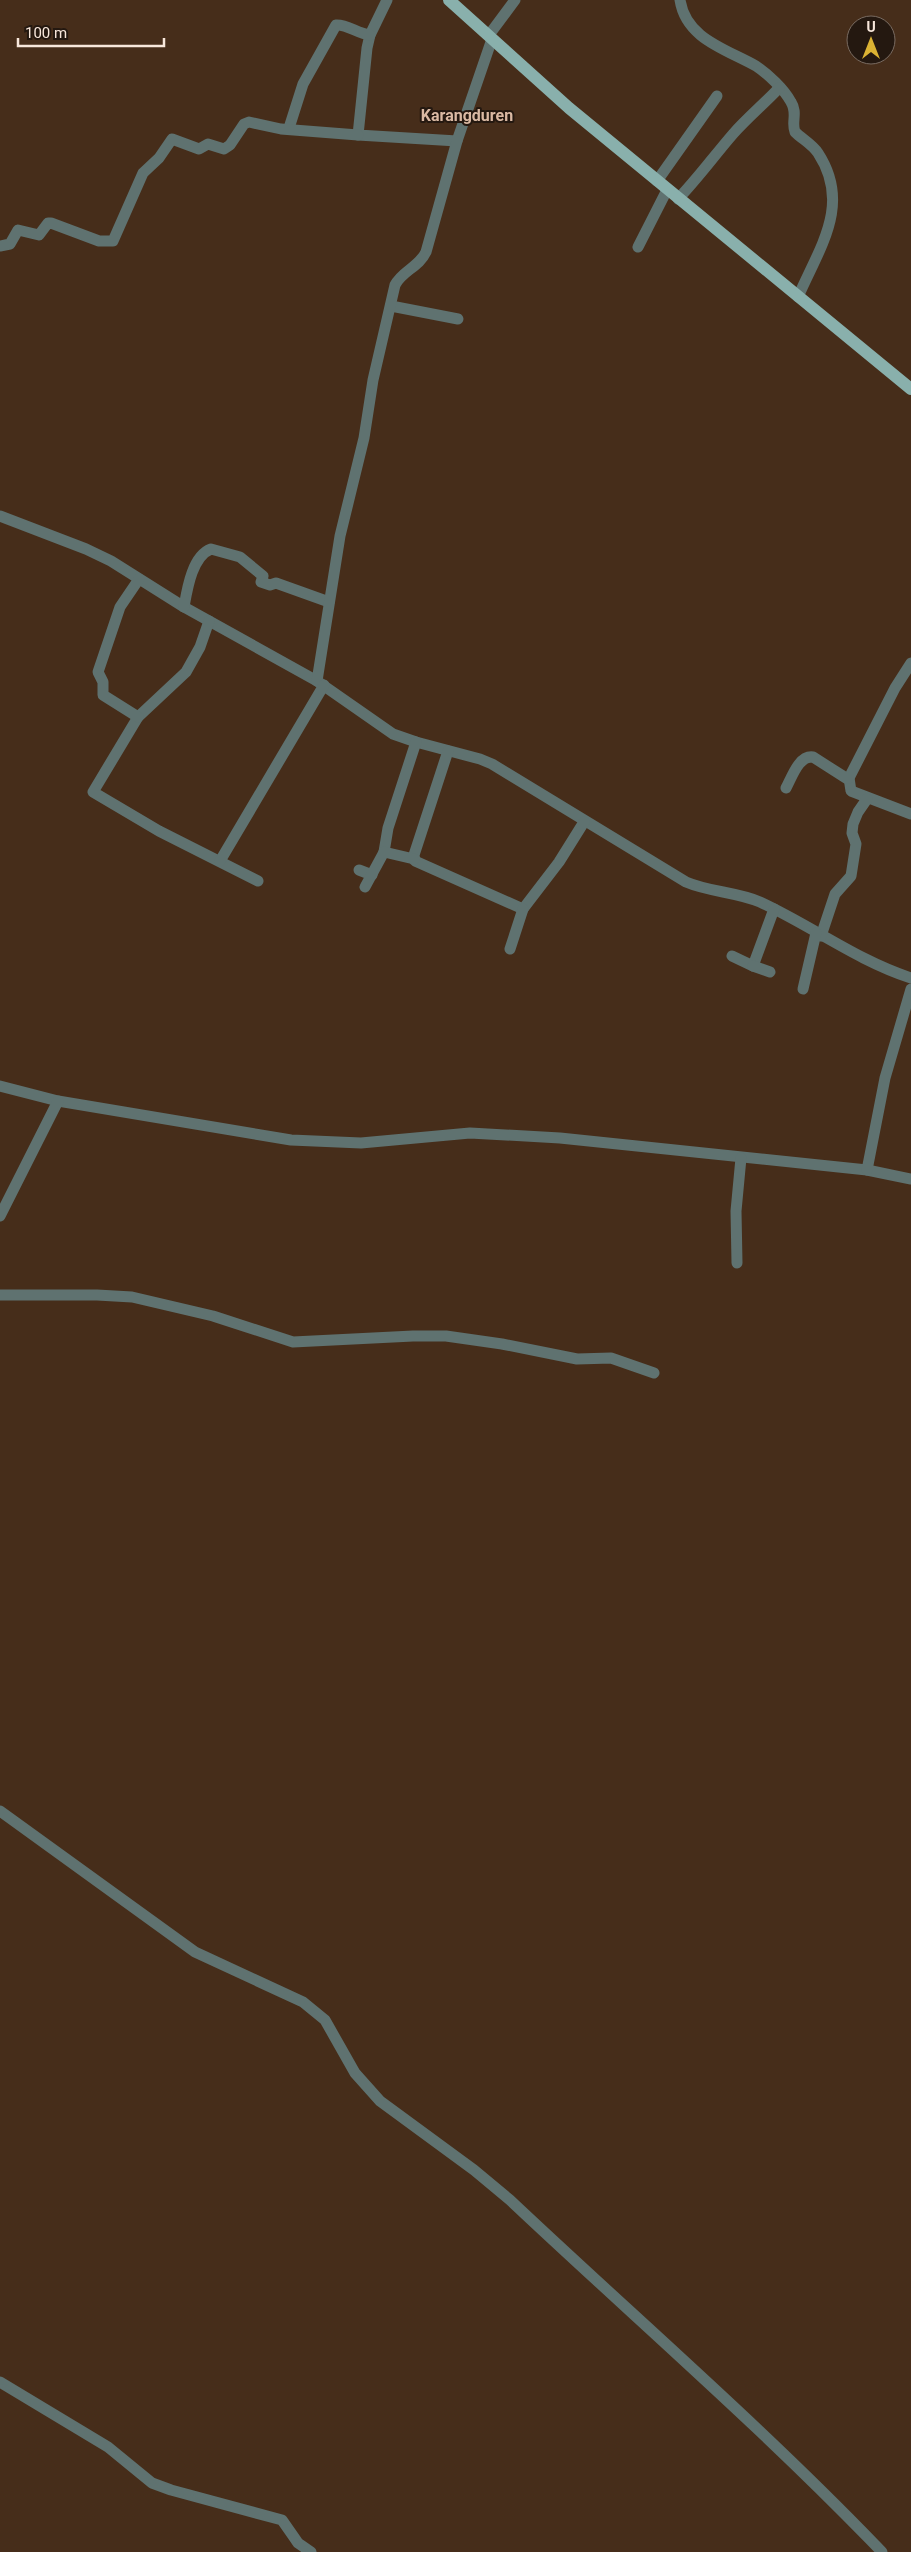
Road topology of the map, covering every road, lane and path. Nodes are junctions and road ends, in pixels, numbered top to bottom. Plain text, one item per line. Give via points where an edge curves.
1 (387, 0) edge
2 (449, 0) edge
3 (515, 0) edge
4 (680, 0) edge
5 (370, 35) junction
6 (491, 37) junction
7 (775, 92) junction
8 (717, 96) dead end
9 (289, 128) junction
10 (358, 134) junction
11 (457, 141) junction
12 (662, 185) junction
13 (678, 198) junction
14 (0, 246) edge
15 (638, 247) dead end
16 (798, 298) junction
17 (391, 306) junction
18 (458, 319) dead end
19 (911, 389) edge
20 (0, 516) edge
21 (139, 579) junction
22 (329, 602) junction
23 (184, 607) junction
24 (209, 621) junction
25 (911, 663) edge
26 (320, 683) junction
27 (138, 717) junction
28 (416, 742) junction
29 (448, 751) junction
30 (849, 778) junction
31 (786, 788) dead end
32 (867, 799) junction
33 (911, 814) edge
34 (584, 822) junction
35 (384, 852) junction
36 (414, 859) junction
37 (220, 861) junction
38 (359, 870) dead end
39 (372, 875) junction
40 (258, 881) dead end
41 (365, 887) dead end
42 (523, 909) junction
43 (774, 909) junction
44 (818, 935) junction
45 (510, 949) dead end
46 (732, 956) dead end
47 (753, 966) junction
48 (770, 972) dead end
49 (911, 978) edge
50 (803, 989) dead end
51 (911, 989) edge
52 (0, 1086) edge
53 (58, 1101) junction
54 (742, 1158) junction
55 (867, 1170) junction
56 (911, 1179) edge
57 (0, 1216) edge
58 (737, 1263) dead end
59 (0, 1295) edge
60 (654, 1373) dead end
61 (0, 1811) edge
62 (0, 2382) edge
63 (311, 2552) edge
64 (882, 2552) edge

1 - 5 street
2 - 6 main road
3 - 6 street
4 - 7 street via 686,17 699,35 757,67
5 - 9 street via 359,34 342,25 336,26 303,84
5 - 10 street
6 - 11 street
6 - 12 main road via 569,108
7 - 13 street
7 - 16 street via 794,108 795,132 814,148 823,164 834,201 830,221
8 - 12 street
9 - 10 street
9 - 14 street via 246,122 224,149 208,144 199,149 172,139 143,173 113,241 99,241 52,223 39,235 18,230 10,244
10 - 11 street
11 - 17 street via 426,252 420,262 397,281
12 - 13 main road
12 - 15 street
13 - 16 main road
16 - 19 main road
17 - 18 street
17 - 22 street via 340,536
20 - 21 street via 86,548
21 - 23 street
21 - 27 street via 120,606 98,672 103,682 103,695
22 - 23 street via 276,583 261,582 263,576 240,557 211,549 202,556 194,570
22 - 26 street
23 - 24 street
24 - 26 street
24 - 27 street via 186,672
25 - 30 street
26 - 28 street via 381,727
26 - 37 street
27 - 37 street via 94,792 159,831
28 - 29 street
28 - 35 street via 388,828
29 - 34 street via 492,764 530,785
29 - 36 street
30 - 31 street via 808,757 802,760
30 - 32 street via 851,792
32 - 33 street
32 - 44 street via 853,824 856,844 851,876 835,894
34 - 42 street
34 - 43 street via 686,882
35 - 36 street
35 - 39 street
36 - 42 street
37 - 40 street
38 - 39 street
39 - 41 street
42 - 45 street
43 - 44 street
43 - 47 street
44 - 49 street via 858,957
44 - 50 street
46 - 47 street
47 - 48 street
51 - 55 street via 885,1078
52 - 53 street
53 - 54 street via 291,1140 356,1143 470,1132
53 - 57 street
54 - 55 street
54 - 58 street via 736,1211
55 - 56 street
59 - 60 street via 132,1297 213,1316 293,1342 446,1336 578,1359 611,1358
61 - 64 street via 196,1952 317,2011 355,2074 380,2101 510,2200 826,2493
62 - 63 street via 108,2446 152,2483 282,2520 298,2543

